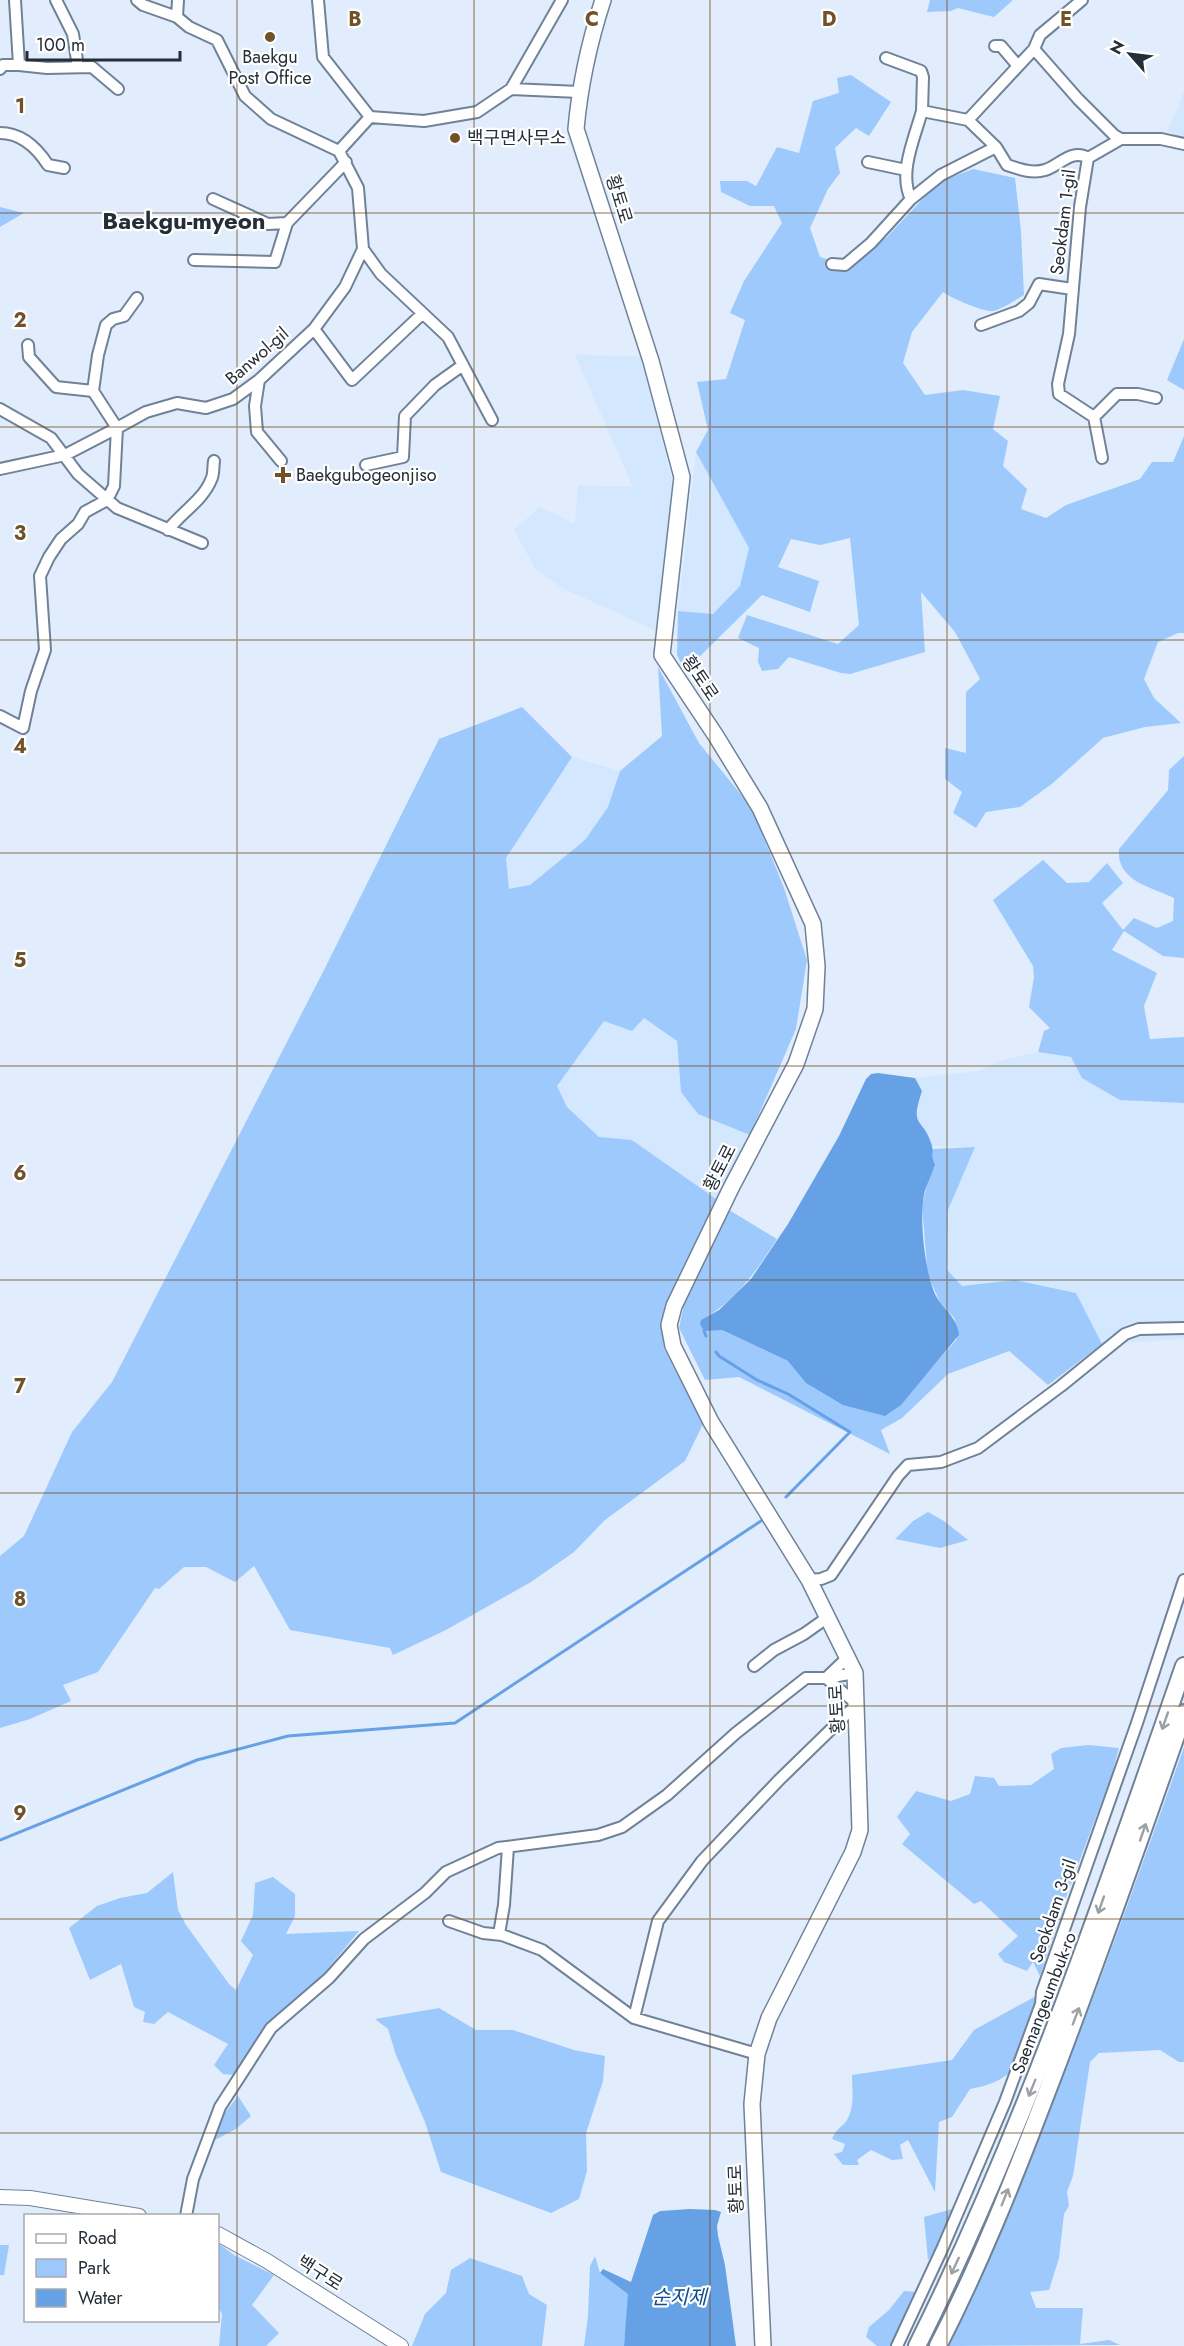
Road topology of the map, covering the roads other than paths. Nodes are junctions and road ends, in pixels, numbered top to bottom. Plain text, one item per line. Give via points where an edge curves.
1 (15, 0) edge
2 (56, 0) edge
3 (137, 0) edge
4 (178, 0) edge
5 (318, 0) edge
6 (562, 0) edge
7 (603, 0) edge
8 (1082, 0) edge
9 (177, 17) junction
10 (995, 45) dead end
11 (1034, 49) junction
12 (886, 58) dead end
13 (20, 65) junction
14 (1018, 66) junction
15 (78, 67) junction
16 (0, 69) edge
17 (118, 89) dead end
18 (512, 89) junction
19 (579, 92) junction
20 (922, 111) junction
21 (370, 117) junction
22 (968, 120) junction
23 (0, 133) edge
24 (1121, 139) junction
25 (1184, 144) edge
26 (996, 147) junction
27 (339, 151) junction
28 (1088, 158) junction
29 (346, 162) junction
30 (868, 162) dead end
31 (64, 168) dead end
32 (906, 170) junction
33 (911, 198) junction
34 (213, 199) dead end
35 (287, 223) junction
36 (363, 249) junction
37 (194, 260) dead end
38 (832, 264) dead end
39 (1072, 289) junction
40 (137, 298) dead end
41 (422, 314) junction
42 (981, 325) dead end
43 (314, 329) junction
44 (28, 345) dead end
45 (463, 365) junction
46 (259, 380) junction
47 (93, 391) junction
48 (1156, 398) dead end
49 (0, 409) edge
50 (1094, 417) junction
51 (492, 420) dead end
52 (117, 428) junction
53 (65, 455) junction
54 (1102, 458) dead end
55 (214, 461) dead end
56 (281, 461) dead end
57 (366, 465) dead end
58 (0, 469) edge
59 (107, 500) junction
60 (168, 530) junction
61 (202, 543) dead end
62 (0, 716) edge
63 (1184, 1328) edge
64 (809, 1580) junction
65 (1184, 1580) edge
66 (828, 1617) junction
67 (848, 1657) junction
68 (1184, 1665) edge
69 (754, 1666) dead end
70 (855, 1673) junction
71 (826, 1678) junction
72 (857, 1704) junction
73 (1184, 1713) edge
74 (508, 1847) junction
75 (449, 1921) dead end
76 (499, 1934) junction
77 (634, 2018) junction
78 (757, 2054) junction
79 (0, 2197) edge
80 (127, 2214) edge
81 (186, 2214) edge
82 (219, 2235) edge
83 (401, 2346) edge
84 (763, 2346) edge
85 (897, 2346) edge
86 (917, 2346) edge
87 (938, 2346) edge

1 - 13 street
2 - 15 street via 73,34
3 - 9 street
4 - 9 street
5 - 21 street via 323,57
6 - 18 street
7 - 19 main road, 황토로
8 - 11 street via 1040,35
9 - 27 street via 217,40 245,96 271,119
10 - 14 street via 1001,46
11 - 14 street
11 - 24 street via 1078,99
12 - 20 street via 921,71
13 - 15 street
13 - 16 street via 3,64
14 - 22 street
15 - 17 street via 92,67
18 - 19 street
18 - 21 street via 477,112 424,122
19 - 64 main road, 황토로 via 576,129 651,361 682,477 662,655 760,808 813,924 817,966 815,1009 796,1064 726,1199 674,1306 669,1325 673,1346 711,1422
20 - 22 street
20 - 32 street
21 - 27 street
22 - 26 street, Seokdam 1-gil
23 - 31 street via 16,136 38,149 48,165
24 - 25 street via 1161,139
24 - 28 street
26 - 28 street, Seokdam 1-gil via 1007,165 1031,172 1045,170 1070,156
26 - 33 street via 941,175
27 - 29 street
28 - 39 street, Seokdam 1-gil
29 - 35 street
29 - 36 street via 358,188
30 - 32 street
32 - 33 street
33 - 38 street via 871,243 845,265
34 - 35 street via 268,224
35 - 37 street via 275,262
36 - 41 street via 381,274
36 - 43 street, Banwol-gil via 345,286
39 - 42 street, Seokdam 1-gil via 1039,284 1029,303 1019,311
39 - 50 street, Seokdam 1-gil via 1059,394
40 - 47 street via 124,316 106,325
41 - 43 street, Banwol-gil via 352,380
41 - 45 street via 448,337
43 - 46 street, Banwol-gil
44 - 47 street via 28,357 56,387
45 - 51 street
45 - 57 street via 435,385 405,416 404,457
46 - 52 street, Banwol-gil via 233,399 206,408 177,403 146,412
46 - 56 street via 257,432
47 - 52 street
48 - 50 street via 1117,394
49 - 53 street via 51,438
50 - 54 street
52 - 53 street, Banwol-gil
52 - 59 street via 114,486
53 - 58 street, Banwol-gil
53 - 59 street via 78,474
55 - 60 street via 212,479 203,494
59 - 60 street
59 - 62 street via 85,512 49,557 40,576 45,650 23,728
60 - 61 street
63 - 64 street via 1139,1329 1125,1334 978,1448 941,1462 908,1465 831,1575
64 - 66 main road, 황토로
65 - 85 street, Seokdam 3-gil via 1009,2092
66 - 67 main road, 황토로
66 - 69 street
67 - 70 main road, 황토로
67 - 71 street
68 -> 86 highway, Saemangeumbuk-ro via 1094,1927 1041,2066 987,2199
70 - 71 street
70 - 72 main road, 황토로
71 - 72 street
71 - 74 street via 806,1678 667,1795 622,1827 598,1835
72 - 77 street via 702,1861 658,1921
72 - 78 main road, 황토로 via 860,1830 853,1852 769,2018
87 -> 73 highway, Saemangeumbuk-ro via 1029,2139
74 - 76 street
74 - 81 street via 446,1872 364,1939 329,1978 272,2028 220,2107 194,2179
75 - 76 street via 483,1933
76 - 77 street via 542,1950
77 - 78 street
78 - 84 main road, 황토로 via 752,2104
79 - 80 street
82 - 83 street, 백구로

